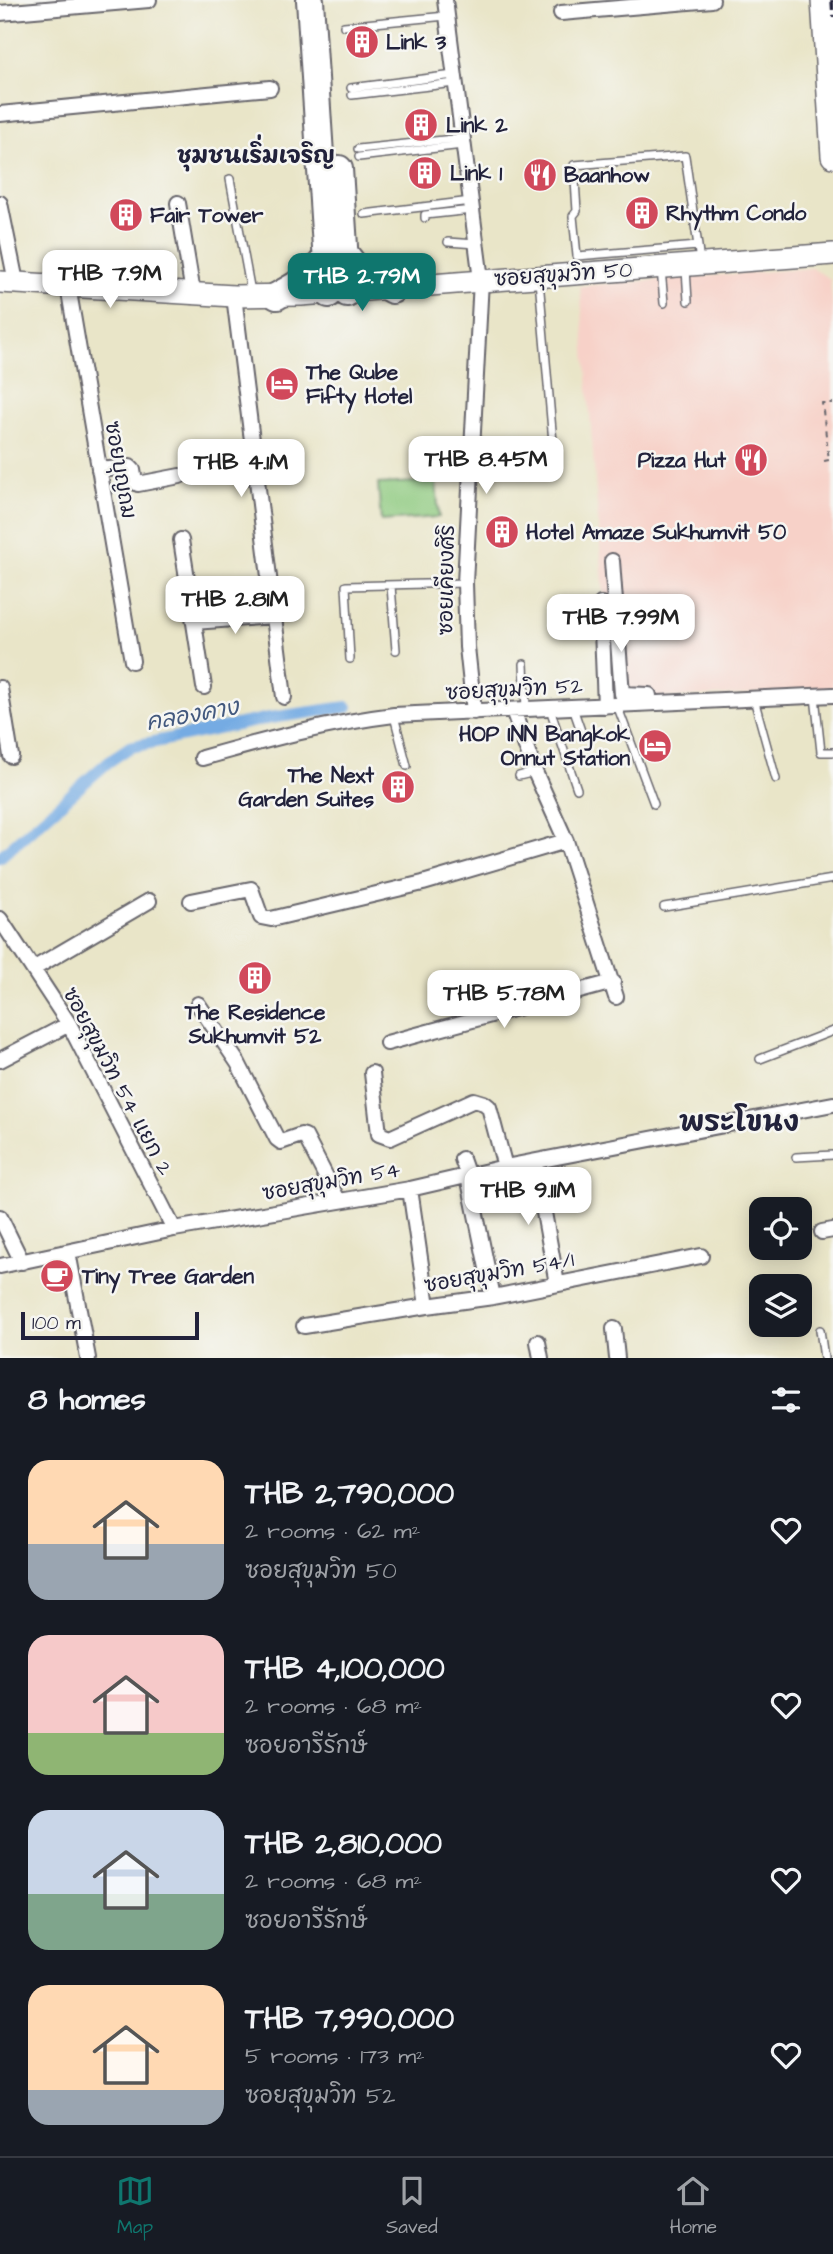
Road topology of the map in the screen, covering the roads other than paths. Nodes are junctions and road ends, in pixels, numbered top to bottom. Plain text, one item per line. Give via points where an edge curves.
1 (149, 0) edge
2 (310, 0) edge
3 (326, 0) edge
4 (445, 0) edge
5 (712, 0) edge
6 (823, 0) edge
7 (0, 13) edge
8 (561, 13) dead end
9 (447, 16) junction
10 (344, 26) dead end
11 (455, 79) junction
12 (270, 88) dead end
13 (351, 91) dead end
14 (0, 114) edge
15 (463, 141) junction
16 (358, 153) dead end
17 (833, 156) edge
18 (230, 178) dead end
19 (0, 203) edge
20 (178, 203) dead end
21 (471, 205) junction
22 (364, 214) dead end
23 (425, 218) dead end
24 (448, 242) dead end
25 (476, 244) junction
26 (833, 254) edge
27 (694, 258) junction
28 (331, 259) junction
29 (661, 267) junction
30 (538, 276) junction
31 (481, 280) junction
32 (8, 282) edge
33 (193, 284) junction
34 (68, 286) junction
35 (392, 290) junction
36 (294, 294) junction
37 (688, 302) dead end
38 (664, 303) dead end
39 (554, 454) dead end
40 (99, 470) junction
41 (180, 476) dead end
42 (181, 540) dead end
43 (612, 561) dead end
44 (465, 583) junction
45 (391, 586) junction
46 (601, 604) dead end
47 (273, 615) junction
48 (194, 622) junction
49 (396, 650) dead end
50 (349, 659) dead end
51 (132, 661) dead end
52 (524, 664) dead end
53 (204, 687) dead end
54 (0, 688) edge
55 (651, 695) dead end
56 (833, 695) edge
57 (815, 696) junction
58 (284, 697) dead end
59 (753, 698) junction
60 (611, 706) junction
61 (573, 708) junction
62 (550, 709) junction
63 (520, 710) junction
64 (474, 712) junction
65 (394, 715) junction
66 (581, 731) dead end
67 (833, 752) edge
68 (12, 756) dead end
69 (202, 758) dead end
70 (407, 766) dead end
71 (535, 772) junction
72 (520, 776) dead end
73 (776, 779) dead end
74 (577, 789) dead end
75 (654, 804) dead end
76 (566, 841) junction
77 (833, 879) edge
78 (149, 901) dead end
79 (191, 901) dead end
80 (664, 907) dead end
81 (0, 919) edge
82 (33, 969) junction
83 (198, 1004) dead end
84 (69, 1024) junction
85 (833, 1031) edge
86 (387, 1043) dead end
87 (760, 1059) dead end
88 (0, 1060) edge
89 (372, 1073) dead end
90 (833, 1104) edge
91 (833, 1155) edge
92 (796, 1157) dead end
93 (462, 1159) dead end
94 (535, 1163) junction
95 (505, 1167) junction
96 (468, 1176) junction
97 (410, 1189) junction
98 (338, 1200) junction
99 (0, 1217) edge
100 (174, 1229) junction
101 (68, 1252) junction
102 (701, 1256) dead end
103 (22, 1262) junction
104 (0, 1266) edge
105 (557, 1284) junction
106 (493, 1297) junction
107 (427, 1306) junction
108 (304, 1326) dead end
109 (614, 1329) dead end
110 (820, 1330) dead end
111 (538, 1342) dead end
112 (88, 1358) edge
113 (541, 1358) edge
114 (617, 1358) edge
115 (824, 1358) edge

1 - 7 street
2 - 28 highway
3 - 28 highway
4 - 9 street, ซอยเคียงศิริ
5 - 8 street
6 - 17 main road
9 - 10 lane
9 - 11 street, ซอยเคียงศิริ
11 - 13 lane
11 - 15 street, ซอยเคียงศิริ
12 - 14 street
15 - 16 lane
15 - 21 street, ซอยเคียงศิริ
18 - 36 lane
19 - 32 street
20 - 33 street
21 - 22 lane
21 - 23 lane
21 - 25 street, ซอยเคียงศิริ
24 - 25 lane
25 - 31 street, ซอยเคียงศิริ
26 - 27 street, ซอยสุขุมวิท 50
27 - 27 lane via 577,256 574,165 685,156
27 - 29 street, ซอยสุขุมวิท 50
27 - 37 lane
28 - 35 highway
28 - 36 highway
28 - 36 highway
29 - 30 street, ซอยสุขุมวิท 50
29 - 38 lane
30 - 31 street, ซอยสุขุมวิท 50
30 - 39 lane
31 - 35 street, ซอยสุขุมวิท 50
31 - 44 street, ซอยเคียงศิริ
32 - 34 street, ซอยสุขุมวิท 50
33 - 34 street, ซอยสุขุมวิท 50
33 - 36 street, ซอยสุขุมวิท 50
34 - 40 street, ซอยบุญถม
35 - 36 street, ซอยสุขุมวิท 50
36 - 47 street
40 - 41 street via 130,467 138,484
40 - 51 street, ซอยบุญถม
42 - 48 street
43 - 55 street via 622,694
44 - 45 lane
44 - 64 street, ซอยเคียงศิริ
45 - 49 lane
45 - 50 lane via 344,588
46 - 60 street
47 - 48 street
47 - 58 street
48 - 53 street
52 - 63 lane
54 - 68 street
56 - 57 street, ซอยสุขุมวิท 52
57 - 59 street, ซอยสุขุมวิท 52
57 - 67 lane via 821,752
59 - 60 street, ซอยสุขุมวิท 52
59 - 73 lane
60 - 61 street, ซอยสุขุมวิท 52
60 - 75 lane
61 - 62 street, ซอยสุขุมวิท 52
61 - 66 lane
62 - 63 street, ซอยสุขุมวิท 52
62 - 74 lane
63 - 64 street, ซอยสุขุมวิท 52
63 - 71 street
64 - 65 street, ซอยสุขุมวิท 52
65 - 69 street, ซอยสุขุมวิท 52 via 312,728
65 - 70 lane
71 - 72 lane
71 - 76 street
76 - 79 street via 423,883 271,919 261,917 251,889
76 - 86 street via 614,990
77 - 80 lane
78 - 82 street
81 - 82 street, ซอยสุขุมวิท 54 แยก 2
82 - 84 street, ซอยสุขุมวิท 54 แยก 2
83 - 98 street via 239,1063 277,1139 305,1136
84 - 88 street
84 - 100 street, ซอยสุขุมวิท 54 แยก 2
85 - 87 lane
89 - 95 street via 379,1134 390,1138 478,1101 489,1107
90 - 94 street, ซอยสุขุมวิท 54
91 - 92 lane
93 - 96 street
94 - 95 street, ซอยสุขุมวิท 54
94 - 105 street
95 - 96 street, ซอยสุขุมวิท 54
96 - 97 street, ซอยสุขุมวิท 54
96 - 106 street
97 - 98 street, ซอยสุขุมวิท 54
97 - 107 street
98 - 100 street, ซอยสุขุมวิท 54
99 - 103 street
100 - 101 street, ซอยสุขุมวิท 54
101 - 103 street, ซอยสุขุมวิท 54
101 - 112 street
102 - 105 street, ซอยสุขุมวิท 54/1
103 - 104 street, ซอยสุขุมวิท 54
105 - 106 street, ซอยสุขุมวิท 54/1
106 - 107 street, ซอยสุขุมวิท 54/1
107 - 108 street, ซอยสุขุมวิท 54/1
109 - 114 street
110 - 115 lane
111 - 113 street

